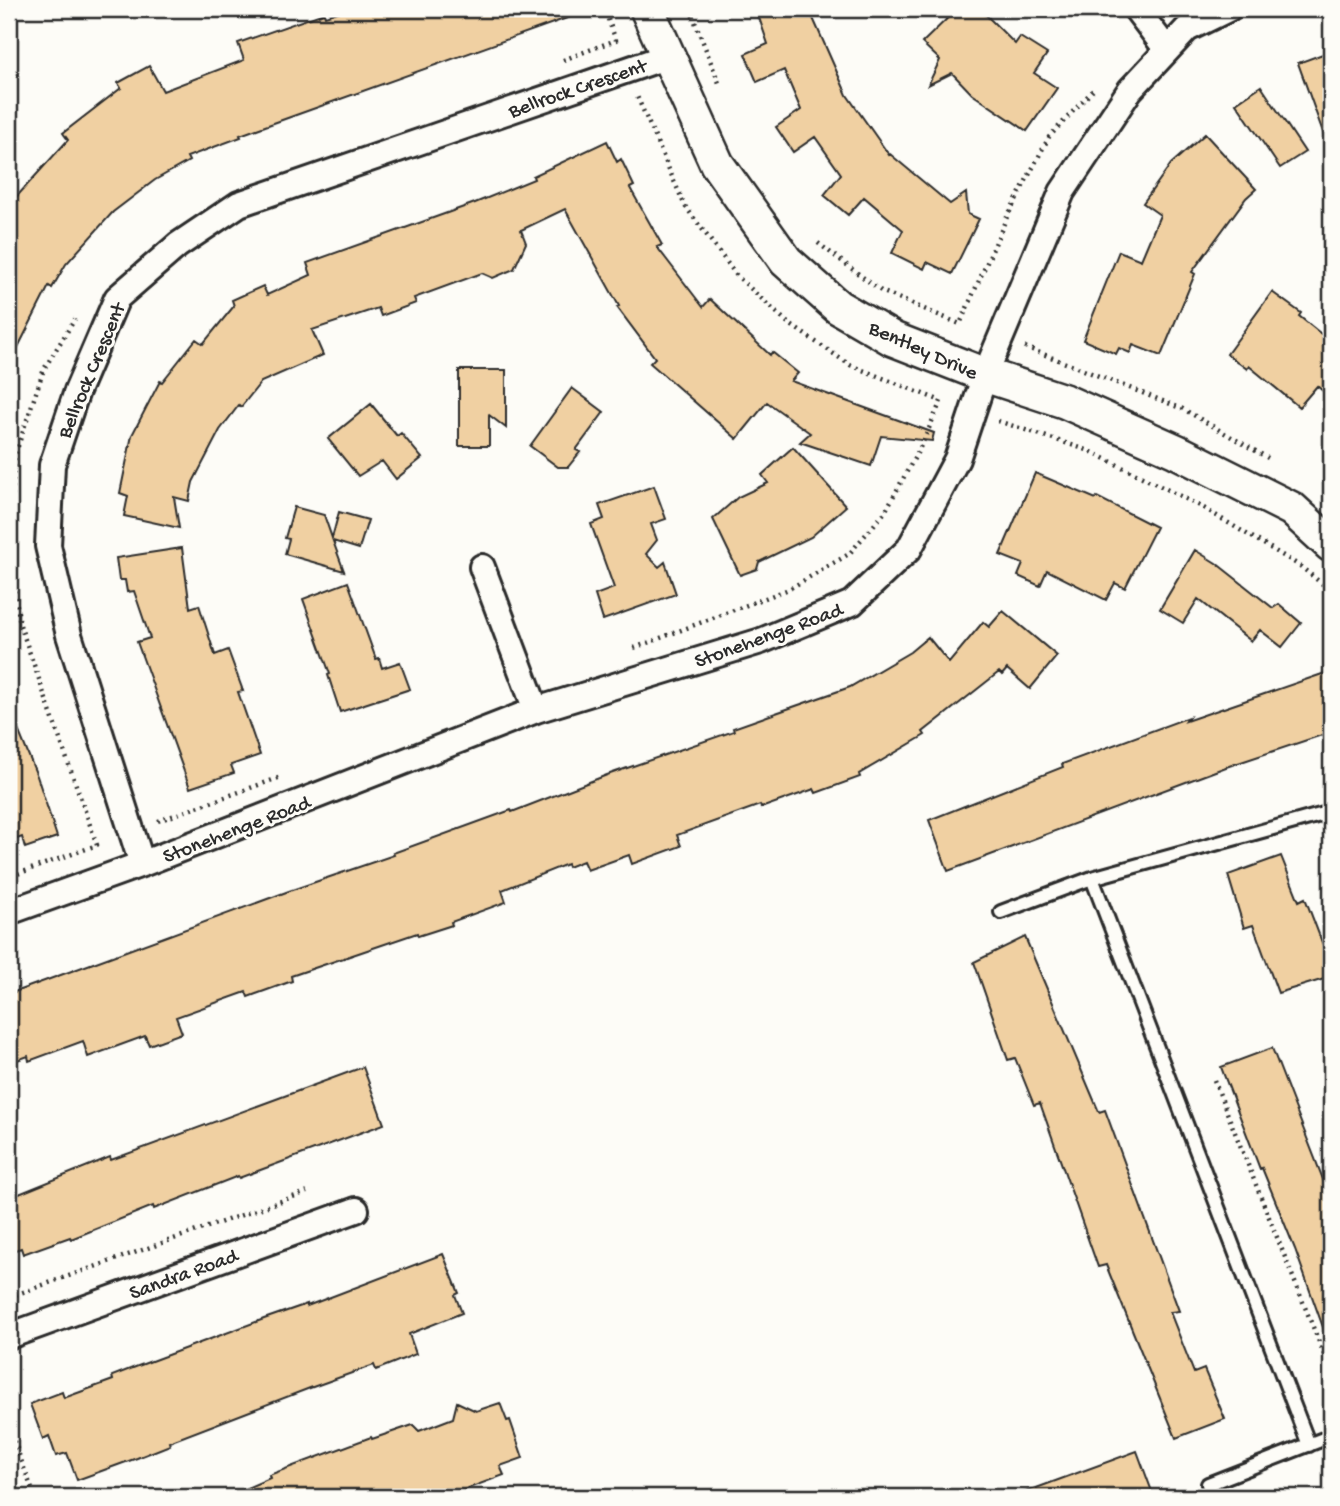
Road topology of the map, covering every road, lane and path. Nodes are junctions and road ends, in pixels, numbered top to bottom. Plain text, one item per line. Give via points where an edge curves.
1 (647, 9) edge
2 (690, 9) edge
3 (1136, 9) edge
4 (1228, 9) edge
5 (1167, 50) junction
6 (668, 56) junction
7 (1095, 88) dead end
8 (634, 90) dead end
9 (724, 95) dead end
10 (809, 236) dead end
11 (985, 375) junction
12 (974, 413) junction
13 (1331, 545) edge
14 (9, 556) edge
15 (482, 567) dead end
16 (1331, 591) edge
17 (622, 653) dead end
18 (536, 710) junction
19 (1331, 812) edge
20 (142, 864) junction
21 (9, 877) edge
22 (1091, 878) junction
23 (9, 912) edge
24 (1001, 912) dead end
25 (1214, 1080) dead end
26 (307, 1192) dead end
27 (356, 1210) dead end
28 (9, 1297) edge
29 (9, 1336) edge
30 (1331, 1372) edge
31 (9, 1428) edge
32 (1331, 1436) edge
33 (1309, 1446) junction
34 (1208, 1484) dead end
35 (35, 1497) edge

1 - 6 street, Bentley Drive
2 - 9 path
3 - 5 street
4 - 5 street, Stonehenge Road via 1187,29
5 - 11 street, Stonehenge Road via 1130,90 1062,192
6 - 11 street, Bentley Drive via 717,164 786,261 838,307 893,340
6 - 20 street, Bellrock Crescent via 239,204 178,245 117,298 52,464 48,546 69,635
7 - 10 path via 1049,137 1006,219 960,324 881,291
8 - 17 path via 685,206 737,276 788,323 850,365 941,401 885,512 849,554 789,589
11 - 12 street, Stonehenge Road
11 - 13 street, Bentley Drive via 1064,401 1176,451 1292,509
12 - 16 path via 1090,451 1202,507 1300,566
12 - 18 street, Stonehenge Road via 957,459 909,549 852,603 761,641
14 - 21 path via 19,625 97,845
15 - 18 street
18 - 20 street, Stonehenge Road
19 - 22 lane
20 - 23 street, Stonehenge Road
22 - 24 lane
22 - 33 lane
25 - 30 path
26 - 28 path
27 - 29 street, Sandra Road
31 - 35 path
32 - 33 lane
33 - 34 lane

